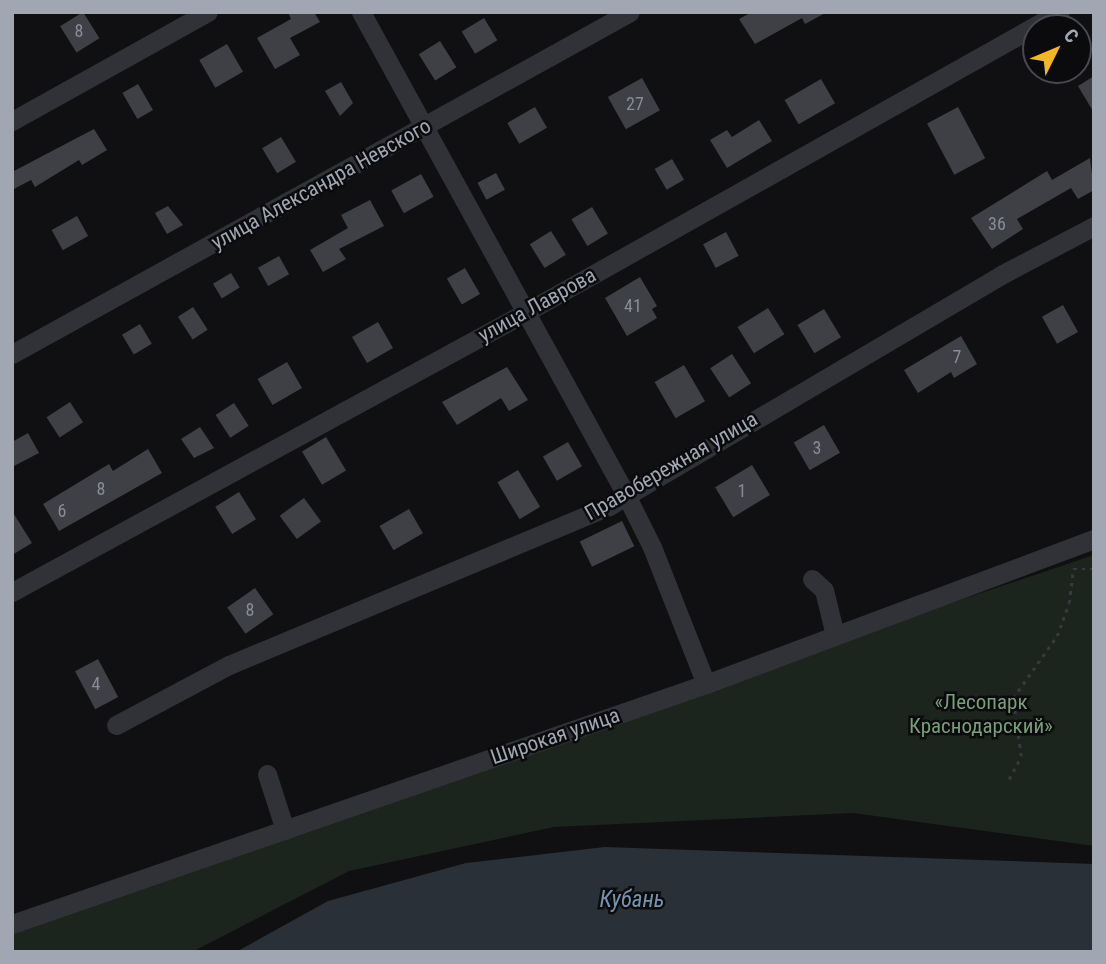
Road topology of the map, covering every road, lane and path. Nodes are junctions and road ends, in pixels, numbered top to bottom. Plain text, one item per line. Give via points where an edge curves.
1 (208, 12) edge
2 (361, 12) edge
3 (630, 12) edge
4 (1060, 12) edge
5 (12, 121) edge
6 (425, 127) junction
7 (1094, 226) edge
8 (528, 311) junction
9 (12, 354) edge
10 (625, 493) junction
11 (1094, 539) edge
12 (1094, 569) edge
13 (813, 579) dead end
14 (12, 592) edge
15 (835, 635) junction
16 (706, 684) junction
17 (116, 725) dead end
18 (267, 774) dead end
19 (1009, 779) dead end
20 (285, 830) junction
21 (12, 924) edge

1 - 5 street
2 - 6 street
3 - 6 street, улица Александра Невского
4 - 8 street, улица Лаврова
6 - 8 street
6 - 9 street, улица Александра Невского
7 - 10 street, Правобережная улица
8 - 10 street
8 - 14 street, улица Лаврова
10 - 16 street via 652,547
10 - 17 street, Правобережная улица via 609,506 418,589 229,665
11 - 15 street, Широкая улица
12 - 19 path via 1073,569 1069,603 1057,636 1013,698 1021,756
13 - 15 street via 824,590
15 - 16 street, Широкая улица
16 - 20 street, Широкая улица
18 - 20 street
20 - 21 street, Широкая улица

